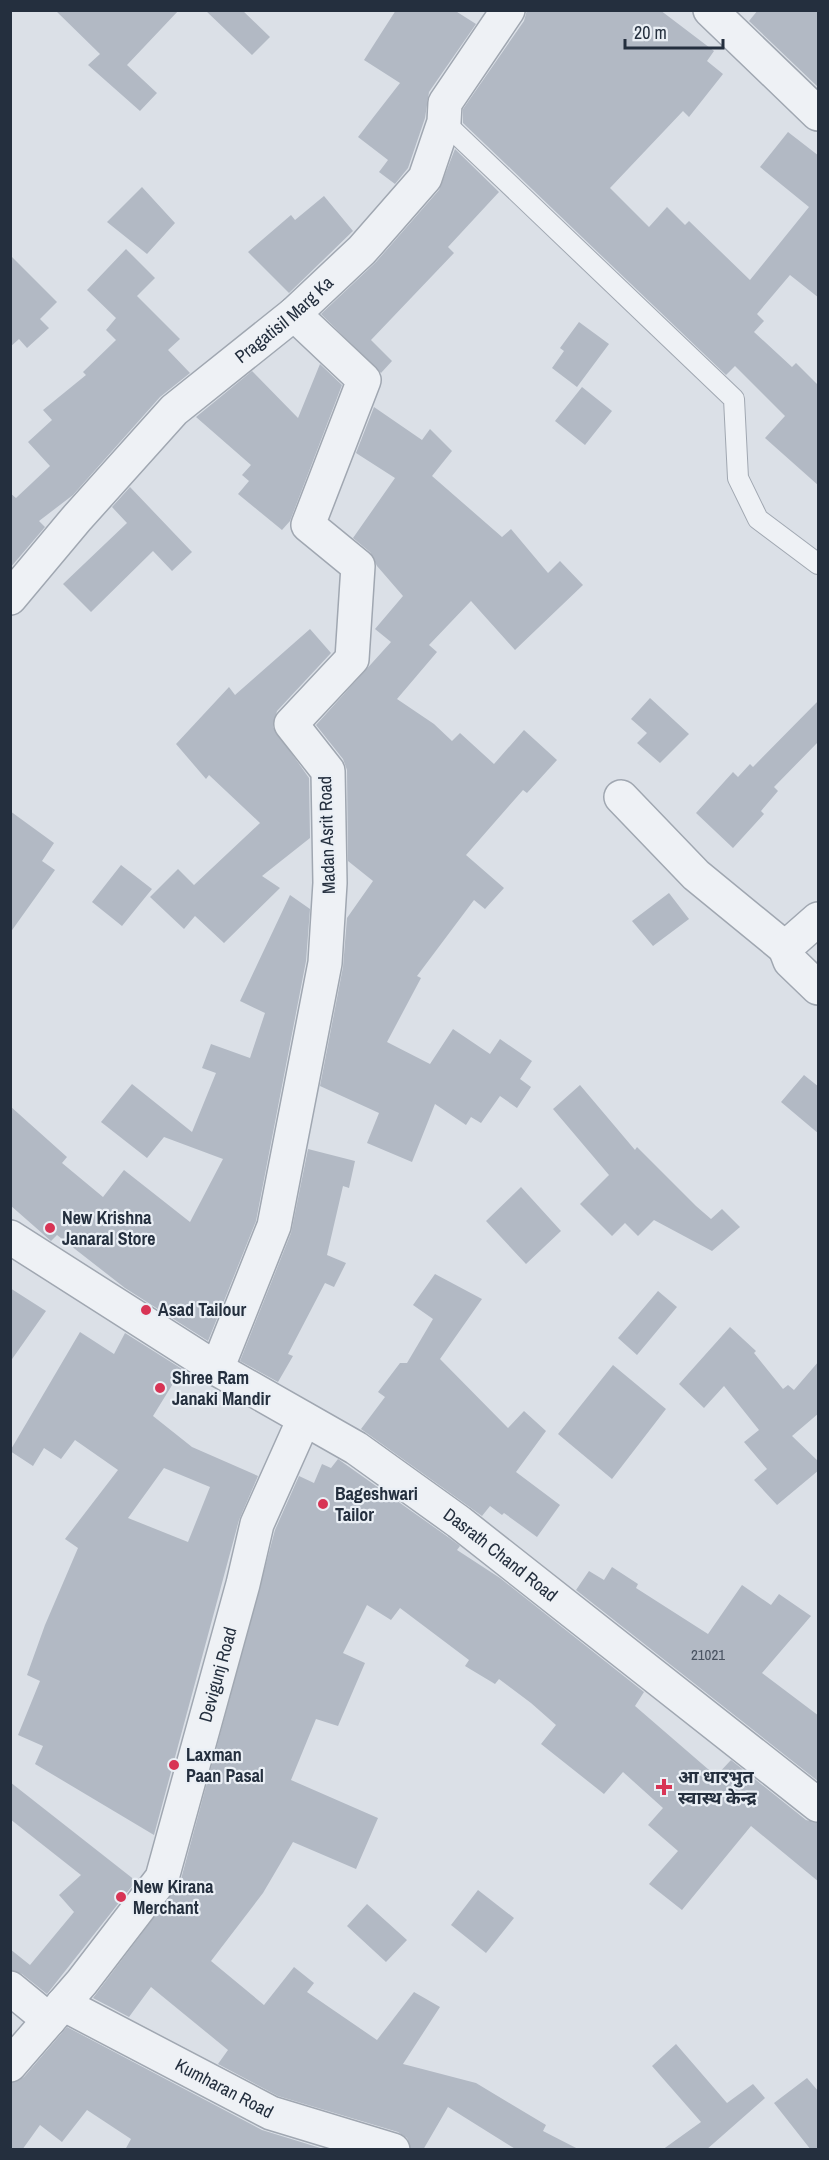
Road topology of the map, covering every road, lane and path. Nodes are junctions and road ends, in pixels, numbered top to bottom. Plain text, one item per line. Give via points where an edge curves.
1 (508, 10) edge
2 (710, 10) edge
3 (819, 114) edge
4 (444, 122) junction
5 (294, 314) junction
6 (819, 564) edge
7 (10, 598) edge
8 (621, 796) dead end
9 (819, 919) edge
10 (785, 948) junction
11 (819, 988) edge
12 (10, 1237) edge
13 (217, 1369) junction
14 (304, 1419) junction
15 (819, 1805) edge
16 (10, 1988) edge
17 (56, 2012) junction
18 (10, 2065) edge
19 (317, 2138) edge
20 (393, 2150) edge

1 - 4 street, Pragatisil Marg Ka via 445,103
2 - 3 street
4 - 5 street, Pragatisil Marg Ka via 425,178 362,250
4 - 6 lane via 734,399 738,478 758,519
5 - 7 street, Pragatisil Marg Ka via 174,410
5 - 13 street, Madan Asrit Road via 364,380 308,525 358,566 352,659 291,724 328,771 330,883 325,963 274,1226
8 - 10 street via 696,875
9 - 10 street
10 - 11 street via 790,961
12 - 13 street, Dasrath Chand Road
13 - 14 street, Dasrath Chand Road
14 - 15 street, Dasrath Chand Road via 356,1448 459,1522
14 - 17 street, Devigunj Road via 257,1524 162,1878
16 - 17 street, Kumharan Road
17 - 18 street, Devigunj Road
17 - 19 street, Kumharan Road
19 - 20 street, Kumharan Road

